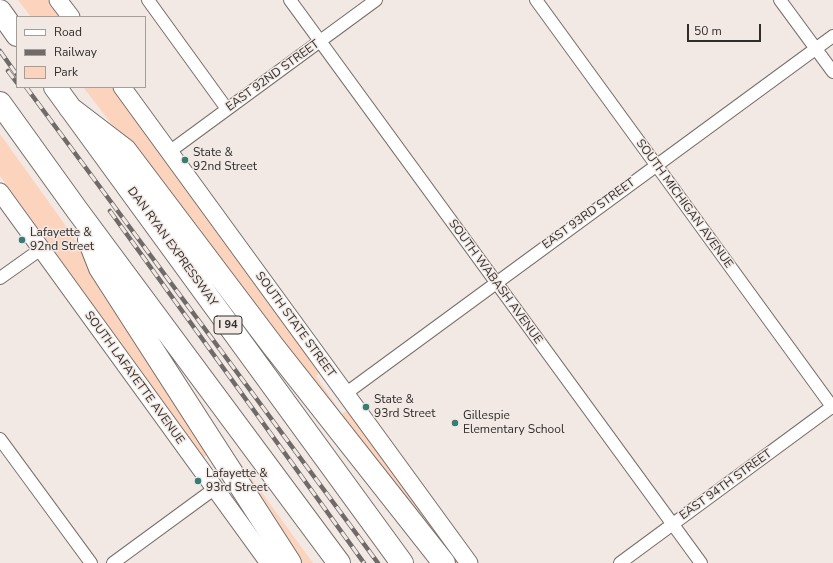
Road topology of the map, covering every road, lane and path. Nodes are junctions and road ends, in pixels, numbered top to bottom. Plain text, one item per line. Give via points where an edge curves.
1 (58, 0) edge
2 (148, 0) edge
3 (290, 0) edge
4 (376, 0) edge
5 (536, 0) edge
6 (780, 0) edge
7 (0, 11) edge
8 (70, 16) edge
9 (16, 34) edge
10 (833, 36) edge
11 (320, 41) junction
12 (816, 49) junction
13 (833, 72) edge
14 (56, 88) edge
15 (123, 88) edge
16 (0, 103) edge
17 (70, 108) junction
18 (227, 109) junction
19 (169, 152) junction
20 (656, 165) junction
21 (0, 192) edge
22 (77, 210) junction
23 (41, 249) junction
24 (0, 278) edge
25 (496, 282) junction
26 (345, 394) junction
27 (833, 407) edge
28 (0, 439) edge
29 (214, 489) junction
30 (672, 524) junction
31 (91, 563) edge
32 (114, 563) edge
33 (269, 563) edge
34 (290, 563) edge
35 (339, 563) edge
36 (402, 563) edge
37 (444, 563) edge
38 (469, 563) edge
39 (620, 563) edge
40 (701, 563) edge

1 - 8 main road
2 - 18 street
3 - 11 street, SOUTH WABASH AVENUE
4 - 11 street, EAST 92ND STREET
5 - 20 street, SOUTH MICHIGAN AVENUE
6 - 12 street
7 - 9 highway
10 - 12 street, EAST 93RD STREET
11 - 18 street, EAST 92ND STREET
11 - 25 street, SOUTH WABASH AVENUE
12 - 13 street
12 - 20 street, EAST 93RD STREET
14 - 17 highway, DAN RYAN EXPRESSWAY / I 94
15 - 19 main road, SOUTH STATE STREET
16 - 22 highway
17 - 36 highway, DAN RYAN EXPRESSWAY / I 94
17 - 37 highway via 125,150 273,346
18 - 19 street, EAST 92ND STREET
19 - 26 main road, SOUTH STATE STREET
20 - 25 street, EAST 93RD STREET
20 - 27 street, SOUTH MICHIGAN AVENUE
21 - 23 main road, SOUTH LAFAYETTE AVENUE
22 - 34 highway via 100,268
22 - 35 highway
23 - 24 street
23 - 29 main road, SOUTH LAFAYETTE AVENUE
25 - 26 street, EAST 93RD STREET
25 - 30 street, SOUTH WABASH AVENUE
26 - 38 main road, SOUTH STATE STREET
27 - 30 street, EAST 94TH STREET
28 - 31 street
29 - 32 street
29 - 33 main road, SOUTH LAFAYETTE AVENUE
30 - 39 street, EAST 94TH STREET
30 - 40 street, SOUTH WABASH AVENUE

